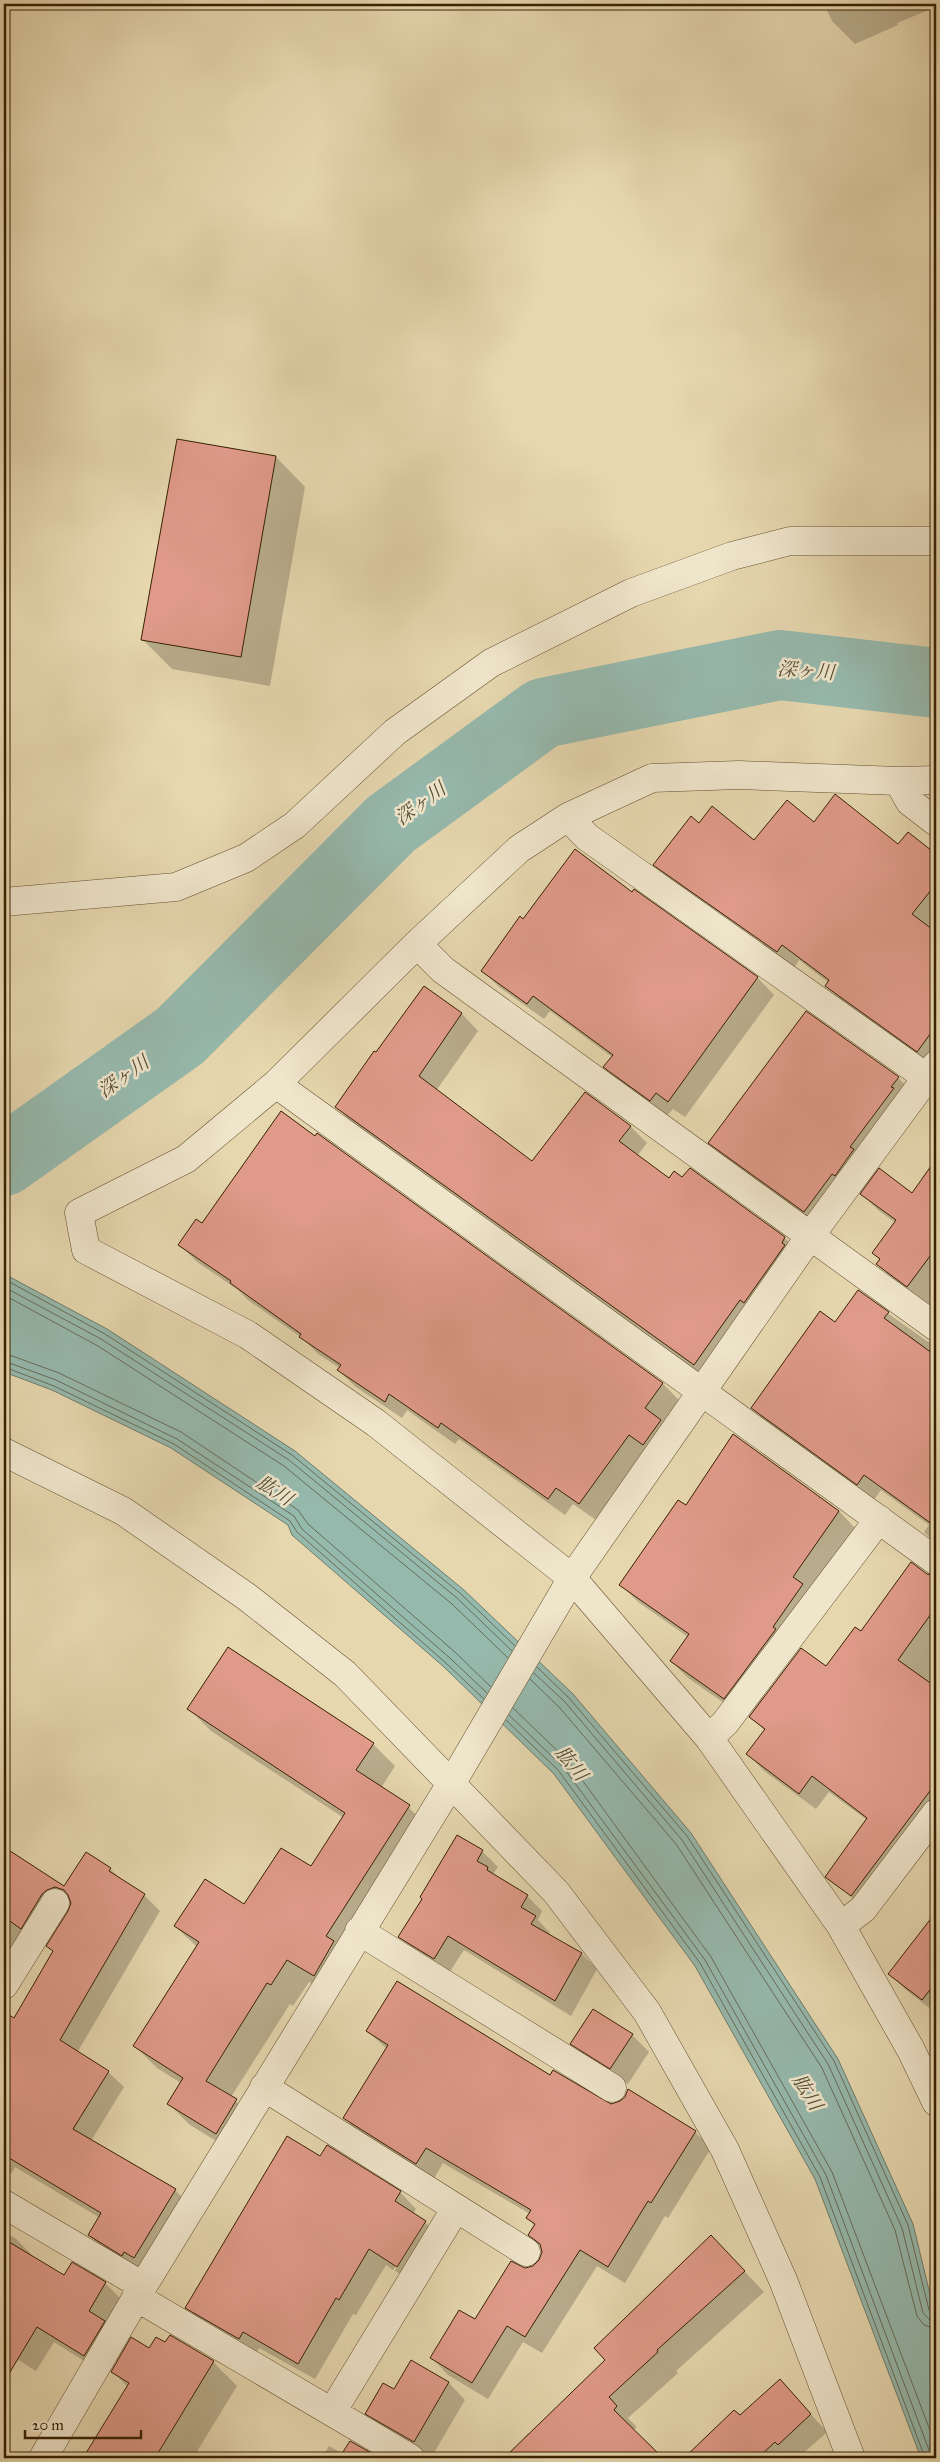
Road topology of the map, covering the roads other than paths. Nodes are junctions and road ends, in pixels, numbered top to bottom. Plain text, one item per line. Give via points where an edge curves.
1 (936, 542) edge
2 (936, 780) edge
3 (898, 781) junction
4 (568, 817) junction
5 (936, 822) edge
6 (4, 902) edge
7 (417, 944) junction
8 (933, 1076) edge
9 (276, 1084) junction
10 (810, 1236) junction
11 (936, 1327) edge
12 (703, 1391) junction
13 (4, 1452) edge
14 (879, 1518) junction
15 (936, 1561) edge
16 (572, 1578) junction
17 (709, 1738) junction
18 (455, 1776) junction
19 (936, 1813) edge
20 (55, 1903) dead end
21 (841, 1926) junction
22 (359, 1931) junction
23 (4, 1985) edge
24 (264, 2087) junction
25 (612, 2088) dead end
26 (936, 2102) edge
27 (4, 2204) edge
28 (456, 2208) junction
29 (526, 2252) dead end
30 (140, 2291) junction
31 (332, 2412) junction
32 (43, 2458) edge
33 (410, 2458) edge
34 (851, 2458) edge

1 - 6 street via 790,541 732,556 631,593 491,663 395,732 294,825 246,858 176,887
2 - 3 street
3 - 4 street via 738,774 652,778
3 - 5 street via 910,802
4 - 7 street via 519,849
4 - 8 street via 587,837
7 - 9 street
7 - 10 street via 443,970
8 - 10 street
9 - 12 street
9 - 16 street via 186,1159 79,1213 86,1250 248,1335 376,1424
10 - 11 street
10 - 12 street
12 - 14 street
12 - 16 street
13 - 18 street via 123,1511 247,1597 345,1674
14 - 15 street
14 - 17 street via 725,1723
16 - 17 street
16 - 18 street
17 - 21 street
18 - 22 street
18 - 34 street via 556,1892 647,2012 725,2150 783,2280
19 - 21 street via 863,1909
20 - 23 street
21 - 26 street via 911,2050
22 - 24 street
22 - 25 street
24 - 28 street
24 - 30 street
27 - 30 street
28 - 29 street
28 - 31 street
30 - 31 street
30 - 32 street
31 - 33 street

